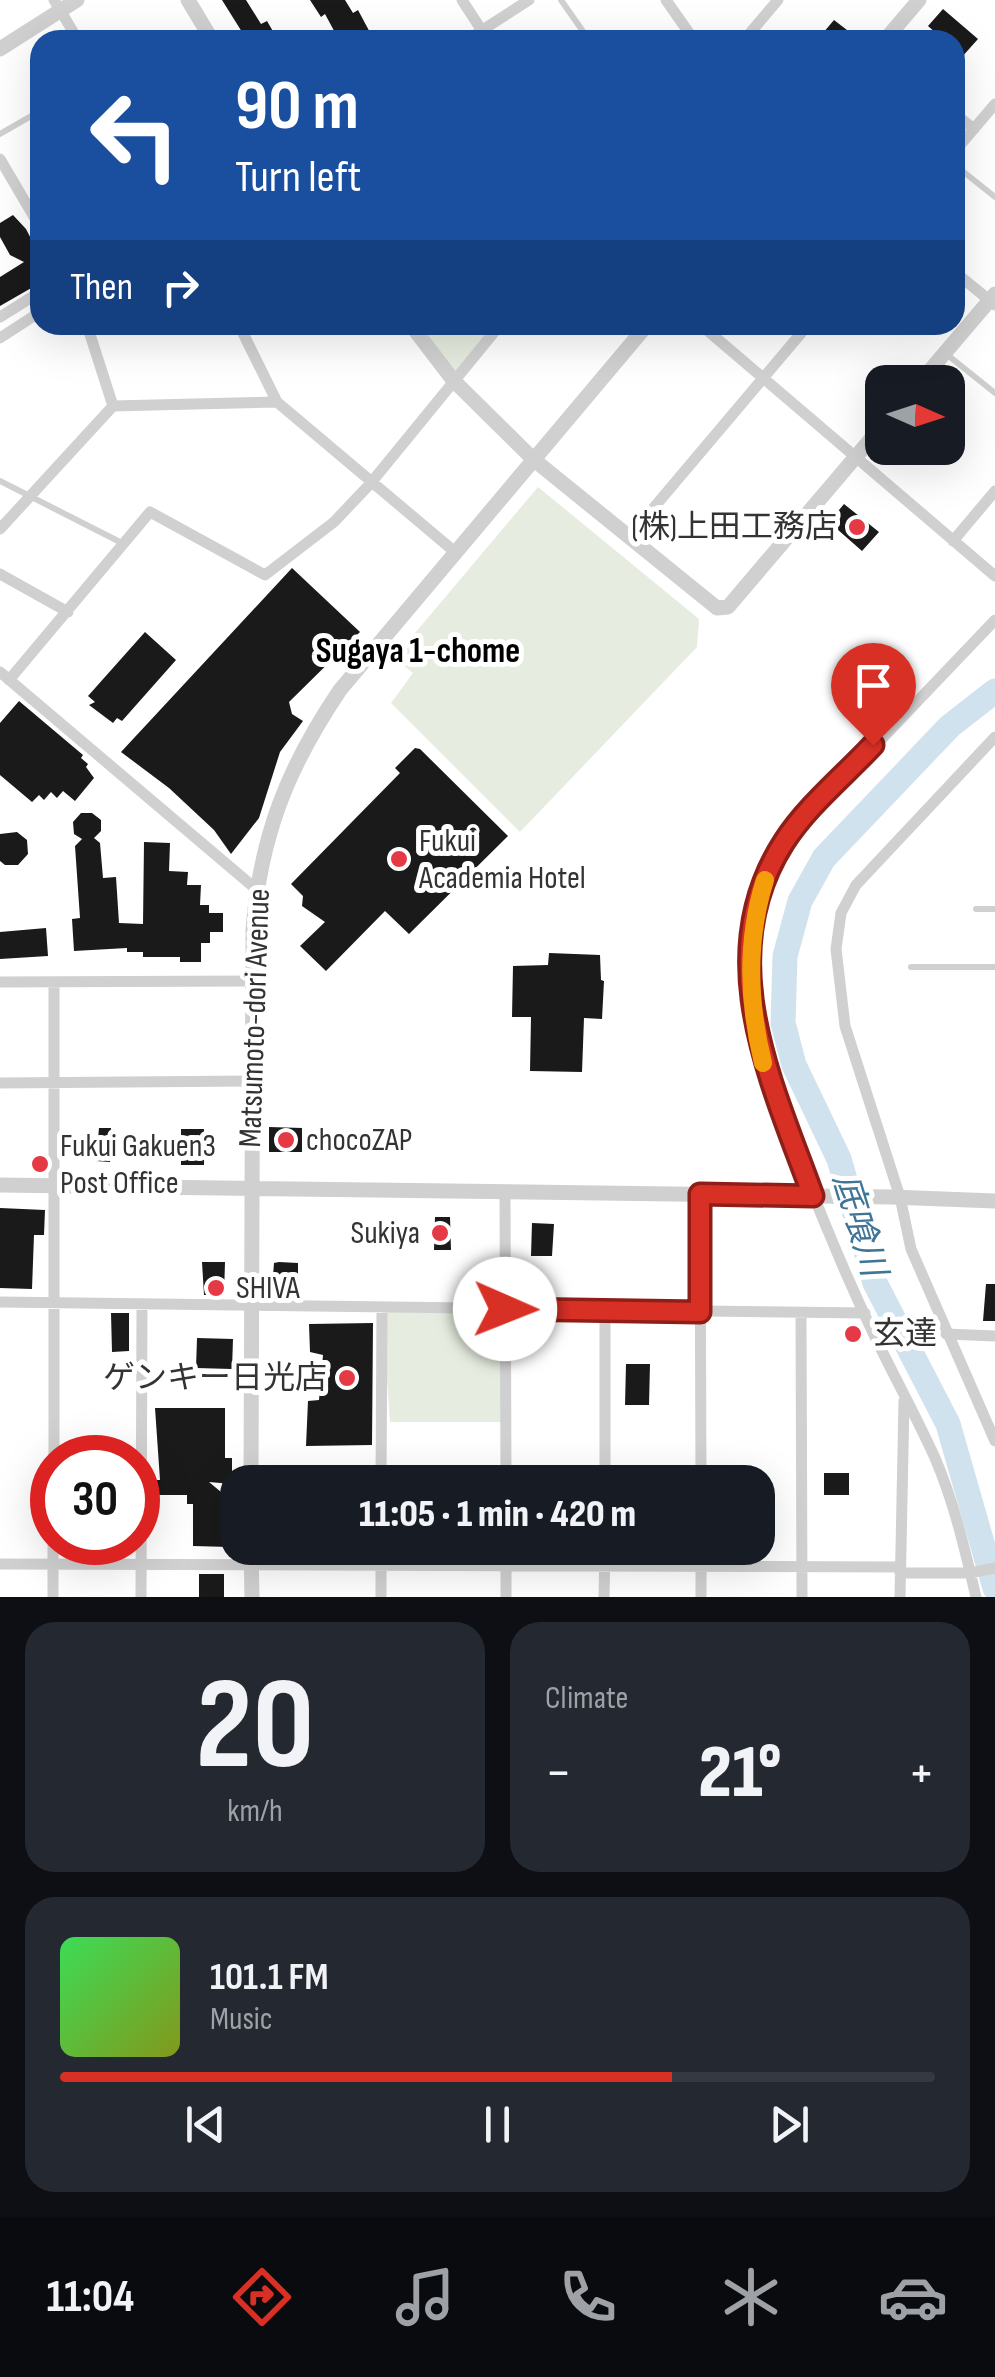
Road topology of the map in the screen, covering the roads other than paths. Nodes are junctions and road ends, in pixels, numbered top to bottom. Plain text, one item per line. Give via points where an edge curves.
1 (77, 0) edge
2 (188, 0) edge
3 (462, 0) edge
4 (530, 0) edge
5 (561, 0) edge
6 (666, 0) edge
7 (778, 0) edge
8 (919, 0) edge
9 (57, 5) edge
10 (72, 30) edge
11 (206, 30) edge
12 (482, 30) edge
13 (491, 30) edge
14 (582, 30) edge
15 (687, 30) edge
16 (752, 30) edge
17 (894, 30) edge
18 (0, 49) edge
19 (995, 104) edge
20 (30, 117) edge
21 (965, 122) edge
22 (974, 129) junction
23 (0, 134) edge
24 (965, 139) edge
25 (0, 159) edge
26 (965, 173) edge
27 (995, 197) edge
28 (30, 211) edge
29 (965, 279) edge
30 (30, 298) edge
31 (993, 300) edge
32 (0, 317) edge
33 (30, 318) edge
34 (965, 331) edge
35 (90, 335) edge
36 (245, 335) edge
37 (418, 335) edge
38 (491, 335) edge
39 (638, 335) edge
40 (713, 335) edge
41 (799, 335) edge
42 (961, 335) edge
43 (0, 338) edge
44 (945, 353) junction
45 (935, 365) edge
46 (762, 379) junction
47 (452, 380) junction
48 (995, 393) edge
49 (277, 402) junction
50 (113, 406) junction
51 (865, 446) edge
52 (856, 457) junction
53 (533, 459) junction
54 (0, 481) edge
55 (370, 484) junction
56 (995, 491) edge
57 (30, 496) junction
58 (0, 529) edge
59 (629, 537) junction
60 (953, 541) junction
61 (124, 544) junction
62 (456, 552) junction
63 (0, 574) edge
64 (995, 576) edge
65 (68, 612) junction
66 (995, 620) edge
67 (5, 676) edge
68 (995, 737) edge
69 (256, 889) junction
70 (976, 908) dead end
71 (995, 909) edge
72 (910, 967) dead end
73 (995, 967) edge
74 (252, 981) junction
75 (0, 982) edge
76 (54, 982) junction
77 (251, 1081) junction
78 (0, 1083) edge
79 (54, 1083) junction
80 (0, 1184) edge
81 (55, 1185) junction
82 (251, 1188) junction
83 (504, 1192) junction
84 (700, 1194) junction
85 (820, 1196) junction
86 (896, 1197) junction
87 (995, 1201) edge
88 (0, 1302) edge
89 (54, 1303) junction
90 (142, 1305) junction
91 (251, 1306) junction
92 (382, 1308) junction
93 (505, 1309) junction
94 (605, 1310) junction
95 (700, 1312) junction
96 (801, 1313) junction
97 (865, 1313) junction
98 (946, 1334) junction
99 (995, 1336) edge
100 (904, 1397) junction
101 (54, 1435) edge
102 (142, 1435) edge
103 (995, 1441) edge
104 (252, 1465) edge
105 (381, 1465) edge
106 (506, 1465) edge
107 (605, 1465) edge
108 (701, 1465) edge
109 (0, 1564) edge
110 (30, 1565) edge
111 (53, 1565) edge
112 (141, 1565) edge
113 (160, 1565) edge
114 (220, 1565) edge
115 (252, 1565) edge
116 (381, 1565) joint
117 (506, 1566) junction
118 (604, 1566) junction
119 (701, 1566) junction
120 (802, 1567) junction
121 (995, 1568) edge
122 (900, 1570) junction
123 (974, 1573) junction
124 (53, 1597) edge
125 (141, 1597) edge
126 (252, 1597) edge
127 (381, 1597) edge
128 (506, 1597) edge
129 (604, 1597) edge
130 (701, 1597) edge
131 (802, 1597) edge
132 (900, 1597) edge
133 (976, 1597) edge

1 - 9 street
2 - 11 street
3 - 12 street
4 - 13 street
5 - 14 lane
6 - 15 street
7 - 16 street
8 - 17 street
9 - 10 street
9 - 18 street
19 - 22 street
20 - 23 lane
21 - 22 street
22 - 24 street
25 - 28 street
26 - 27 lane
29 - 31 street
30 - 32 street
31 - 34 street
33 - 43 street
35 - 50 street
36 - 49 street
37 - 47 street
38 - 47 street
39 - 53 street, Matsumoto-dori Avenue
40 - 46 street
41 - 46 street
42 - 44 street
44 - 45 street
44 - 48 lane
46 - 52 street
46 - 59 street
47 - 53 street
47 - 55 street
49 - 50 street
49 - 55 street
50 - 57 street
51 - 52 street
52 - 59 street via 728,607 717,608
52 - 60 street
53 - 59 street
53 - 62 street, Matsumoto-dori Avenue
54 - 57 lane
55 - 61 street via 334,522 265,575 150,512
55 - 62 street
56 - 60 street
57 - 58 street
57 - 61 lane
60 - 64 street
61 - 65 street
62 - 69 street, Matsumoto-dori Avenue via 340,690 303,747 269,830
63 - 65 street
65 - 67 street
66 - 85 street via 786,839 756,907 756,1036
67 - 69 street
68 - 86 street via 856,886 841,913 836,949 845,1026
69 - 74 street, Matsumoto-dori Avenue
70 - 71 lane
72 - 73 lane
74 - 76 street
74 - 77 street, Matsumoto-dori Avenue
75 - 76 street
76 - 79 street
77 - 79 street
77 - 82 street, Matsumoto-dori Avenue
78 - 79 street
79 - 81 street
80 - 81 street
81 - 82 street
81 - 89 street
82 - 83 street
82 - 91 street, Matsumoto-dori Avenue
83 - 84 street
83 - 93 street
84 - 85 street
84 - 95 street
85 - 86 street
85 - 97 street
86 - 87 street
86 - 98 street
88 - 89 street
89 - 90 street
89 - 101 street
90 - 91 street
90 - 102 street
91 - 92 street
91 - 104 street, Matsumoto-dori Avenue
92 - 93 street
92 - 105 street
93 - 94 street
93 - 106 street
94 - 95 street
94 - 107 street
95 - 96 street
95 - 108 street
96 - 97 street
96 - 120 street
97 - 100 street
98 - 99 street
98 - 103 street
100 - 122 street
100 - 123 street via 947,1489
109 - 110 street
111 - 124 street
112 - 125 street
113 - 114 street
115 - 126 street
116 - 117 street
116 - 127 street
117 - 118 street
117 - 128 street
118 - 119 street
118 - 129 street
119 - 120 street
119 - 130 street
120 - 122 street
120 - 131 street
121 - 123 street
122 - 123 street
122 - 132 street
123 - 133 street

